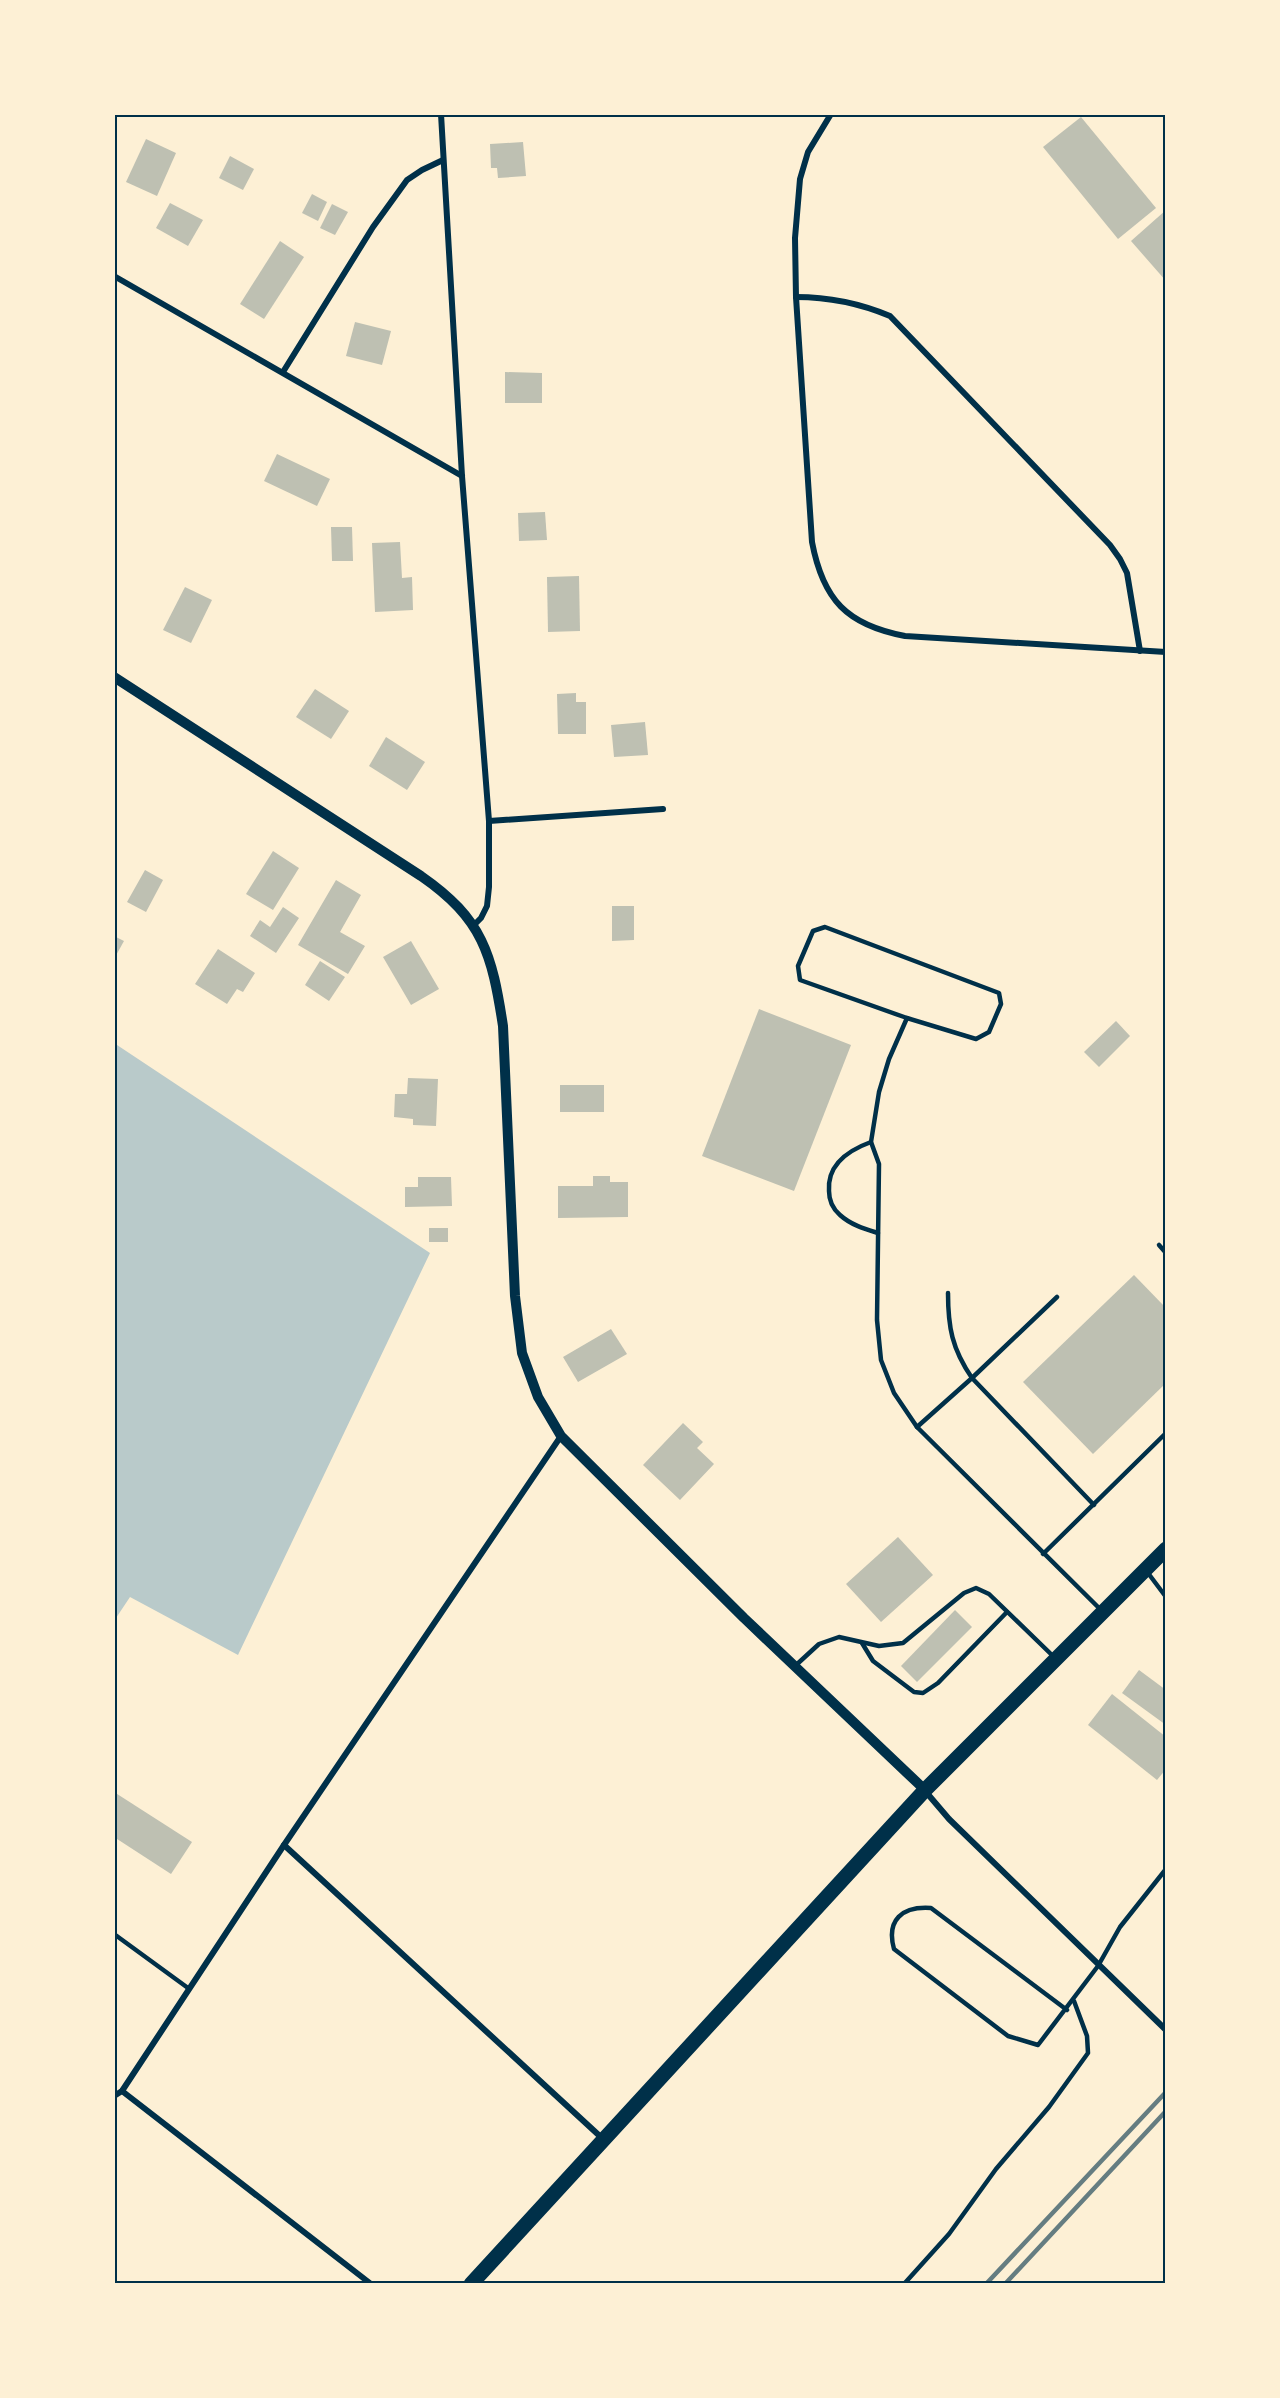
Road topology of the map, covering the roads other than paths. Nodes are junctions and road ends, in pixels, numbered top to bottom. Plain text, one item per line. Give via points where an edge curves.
1 (441, 114) edge
2 (831, 114) edge
3 (443, 160) junction
4 (114, 276) edge
5 (796, 297) junction
6 (283, 372) junction
7 (462, 476) junction
8 (1140, 651) junction
9 (1166, 652) edge
10 (114, 677) edge
11 (663, 809) dead end
12 (489, 821) junction
13 (474, 925) junction
14 (907, 1018) junction
15 (871, 1142) junction
16 (878, 1233) junction
17 (1159, 1245) dead end
18 (1166, 1252) edge
19 (948, 1293) dead end
20 (1057, 1297) dead end
21 (972, 1378) junction
22 (917, 1427) junction
23 (1166, 1433) edge
24 (561, 1436) junction
25 (1094, 1505) junction
26 (1166, 1549) edge
27 (1043, 1554) junction
28 (1145, 1570) junction
29 (1166, 1597) edge
30 (1007, 1612) junction
31 (1103, 1612) junction
32 (862, 1642) junction
33 (1056, 1659) junction
34 (795, 1666) junction
35 (925, 1790) junction
36 (284, 1845) junction
37 (1166, 1869) edge
38 (114, 1935) edge
39 (1098, 1966) junction
40 (189, 1988) junction
41 (1074, 2001) junction
42 (1067, 2010) junction
43 (1166, 2030) edge
44 (122, 2091) junction
45 (114, 2096) edge
46 (603, 2140) junction
47 (371, 2284) edge
48 (471, 2284) edge
49 (904, 2284) edge

1 - 3 street
2 - 5 street via 808,152 800,180 795,238
3 - 6 street via 407,180 373,227
3 - 7 street
4 - 6 street
5 - 8 street via 846,301 890,316 1110,545 1127,573
5 - 8 street via 812,542 822,581 845,612 880,631 905,636
6 - 7 street
7 - 12 street
8 - 9 street
10 - 13 street via 445,892
11 - 12 street
12 - 13 street via 487,906
13 - 24 street via 489,954 503,1026 515,1296 522,1353 538,1397
14 - 14 lane via 800,980 798,966 813,931 825,927 999,993 1001,1004 989,1032 976,1039
14 - 15 lane via 885,1070
15 - 16 lane via 879,1164
15 - 16 lane via 852,1149 836,1164 828,1182 829,1200 839,1214 856,1226
16 - 22 lane via 877,1320 881,1360 894,1393
17 - 18 lane
19 - 21 lane via 951,1337
20 - 21 lane
21 - 22 lane
21 - 25 lane
22 - 27 lane
23 - 25 lane
24 - 34 street
24 - 36 street
25 - 27 lane
26 - 28 main road
27 - 31 lane
28 - 29 lane
28 - 31 main road
30 - 32 lane via 989,1594 976,1588 964,1593 903,1643 879,1646
30 - 32 lane via 938,1683 923,1693 914,1692 873,1660
30 - 33 lane
31 - 33 main road
32 - 34 lane via 839,1637 819,1644
33 - 35 main road
34 - 35 street
35 - 39 street via 949,1820
35 - 46 main road
36 - 40 street
36 - 46 street
37 - 39 lane via 1120,1927
38 - 40 lane
39 - 41 lane
39 - 43 street
40 - 44 street
41 - 42 lane
41 - 49 lane via 1087,2036 1088,2053 949,2234
42 - 42 lane via 1038,2045 1008,2036 894,1949 890,1935 898,1918 917,1907 931,1908
44 - 45 street
44 - 47 street
46 - 48 main road

